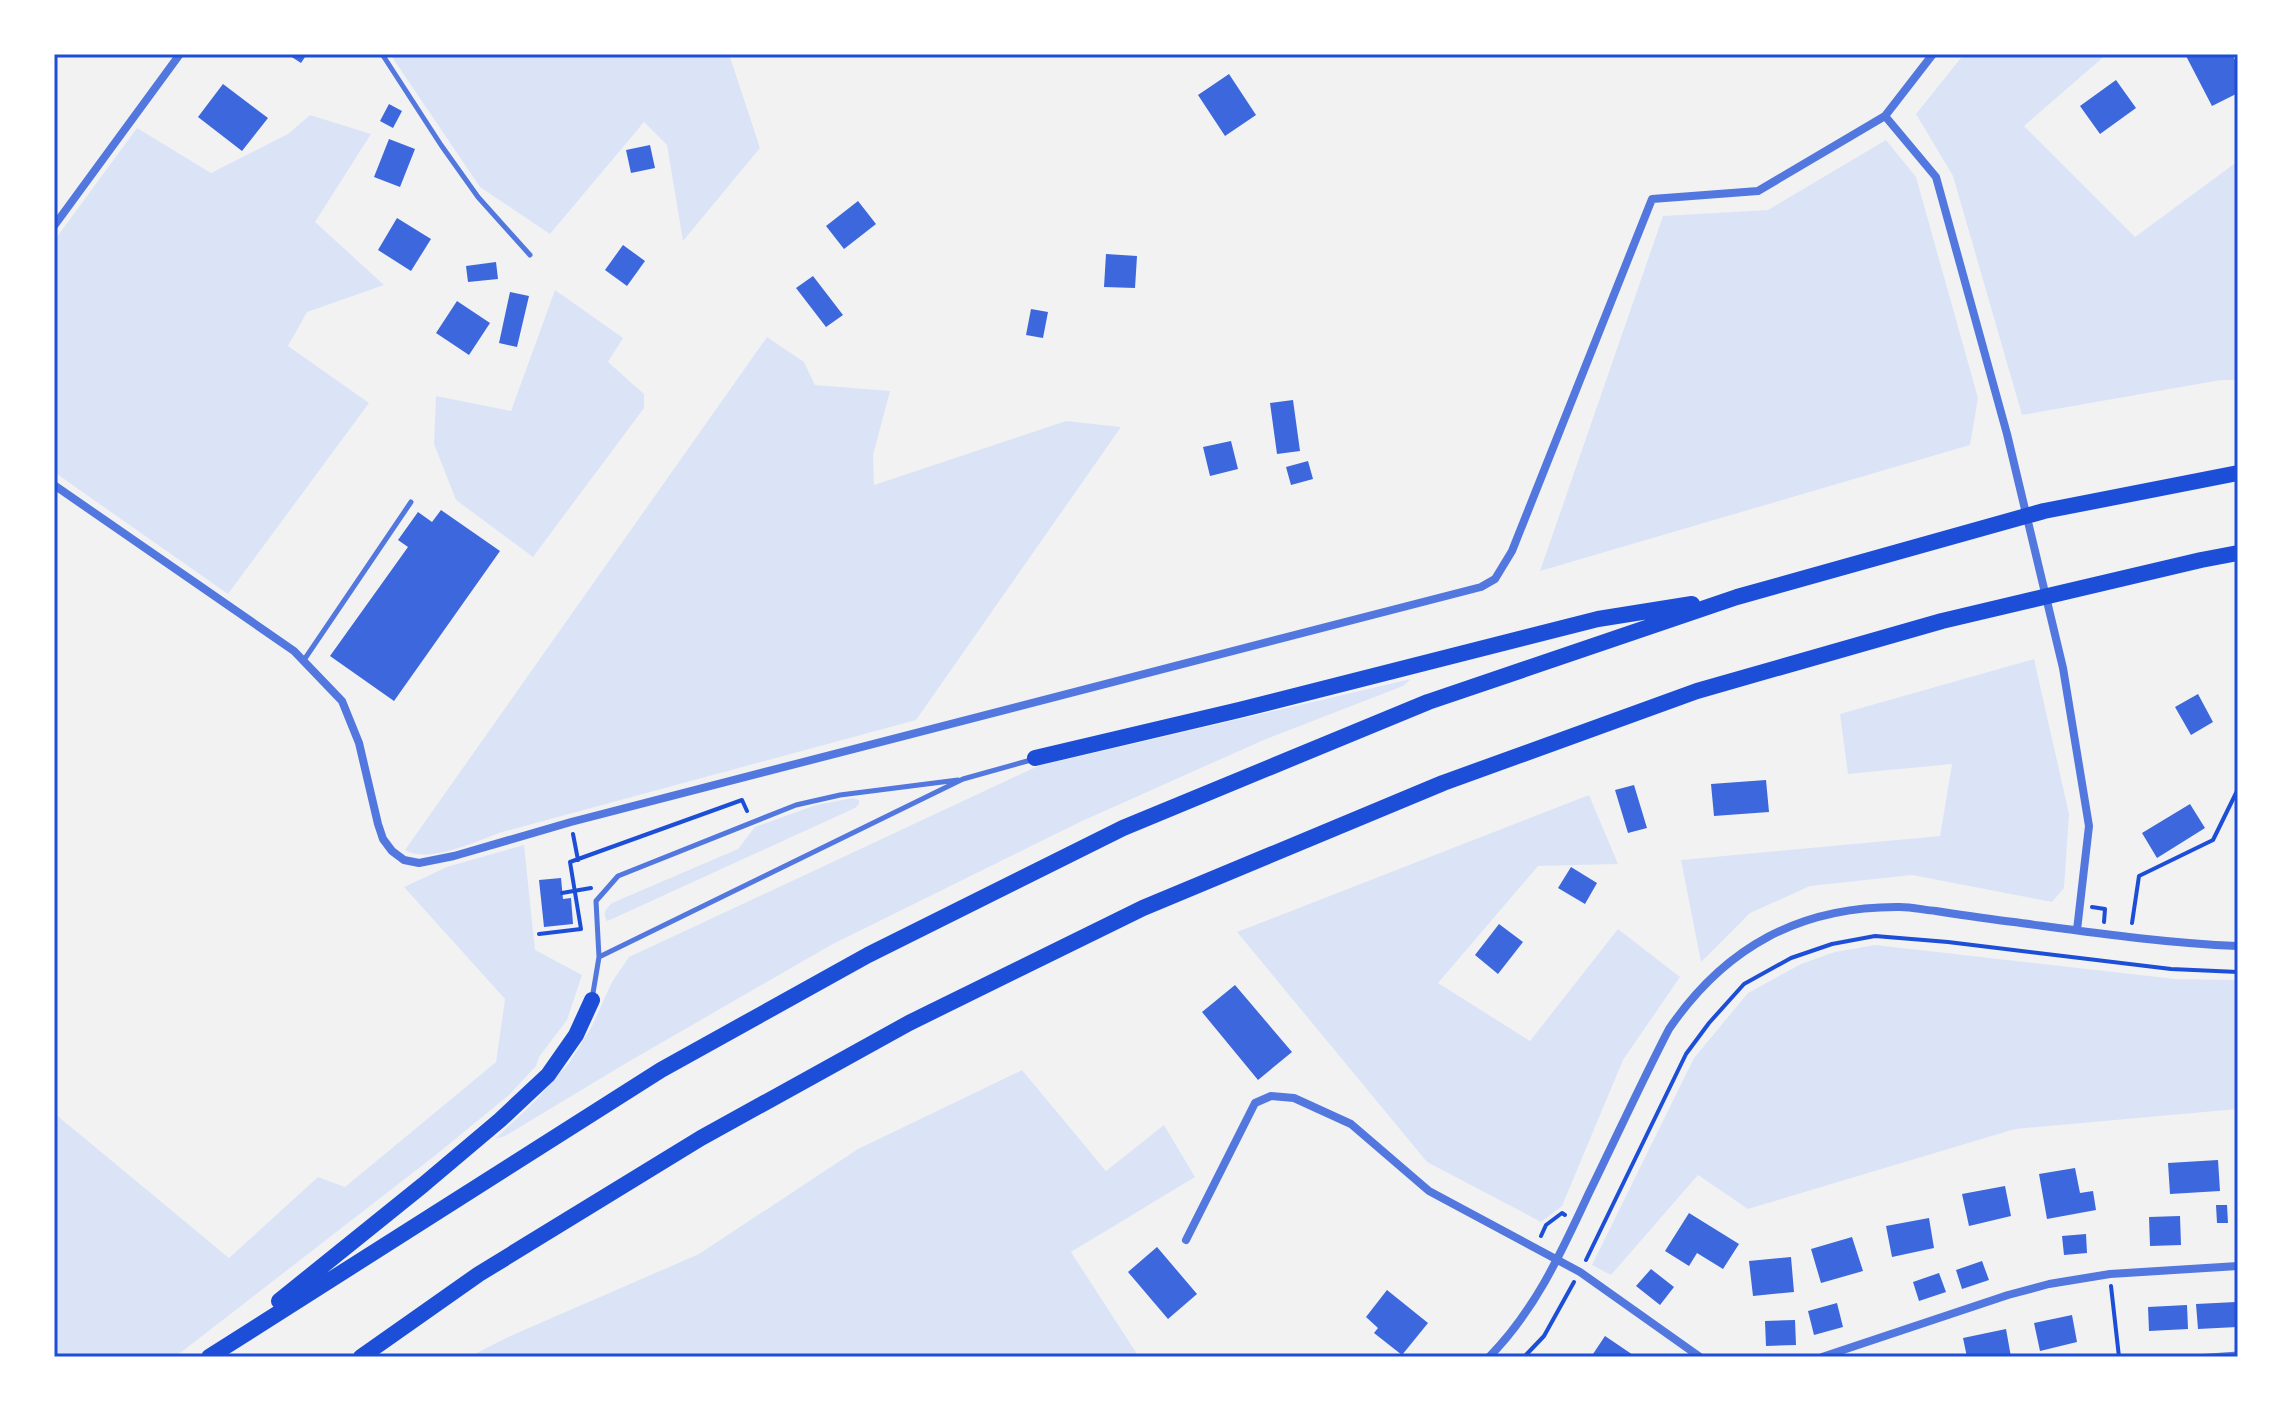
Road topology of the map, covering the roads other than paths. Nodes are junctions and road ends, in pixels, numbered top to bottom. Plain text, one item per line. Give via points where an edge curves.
1 (180, 54) edge
2 (382, 54) edge
3 (1933, 54) edge
4 (1885, 116) junction
5 (54, 226) edge
6 (530, 255) dead end
7 (2238, 473) edge
8 (54, 485) edge
9 (411, 502) dead end
10 (2238, 553) edge
11 (1737, 597) junction
12 (304, 661) junction
13 (1035, 758) joint
14 (963, 779) junction
15 (2077, 930) junction
16 (2238, 946) edge
17 (599, 957) junction
18 (592, 1000) joint
19 (1186, 1240) dead end
20 (1558, 1260) junction
21 (2238, 1266) edge
22 (2238, 1354) edge
23 (2216, 1356) edge
24 (209, 1357) edge
25 (361, 1357) edge
26 (1489, 1357) edge
27 (1700, 1357) edge
28 (1822, 1357) edge
29 (2195, 1357) edge

1 - 5 street
2 - 6 lane via 478,197
3 - 4 street
4 - 12 street via 1758,191 1652,199 1512,551 1495,579 1481,587 419,863 404,860 383,839 359,743 342,701
4 - 15 street via 1936,177 2007,434 2063,668 2089,826
7 - 11 highway via 2044,511
8 - 12 street
9 - 12 lane
10 - 25 highway via 1942,621 1697,691 1443,783 1143,908 909,1023 701,1138 479,1274
11 - 13 highway via 1598,619
11 - 24 highway via 1428,702 1123,828 868,955 661,1070
13 - 14 lane
14 - 17 lane
14 - 17 lane via 796,805 618,876 596,901
15 - 16 street
15 - 20 street via 1902,907 1824,915 1755,943 1704,985 1669,1029
17 - 18 lane
18 - 24 highway via 548,1075 500,1120
19 - 20 street via 1255,1103 1271,1096 1294,1098 1351,1124 1429,1191
20 - 26 street via 1523,1317
20 - 27 street
21 - 28 street via 2110,1274 2049,1284
22 - 23 lane
23 - 29 lane

